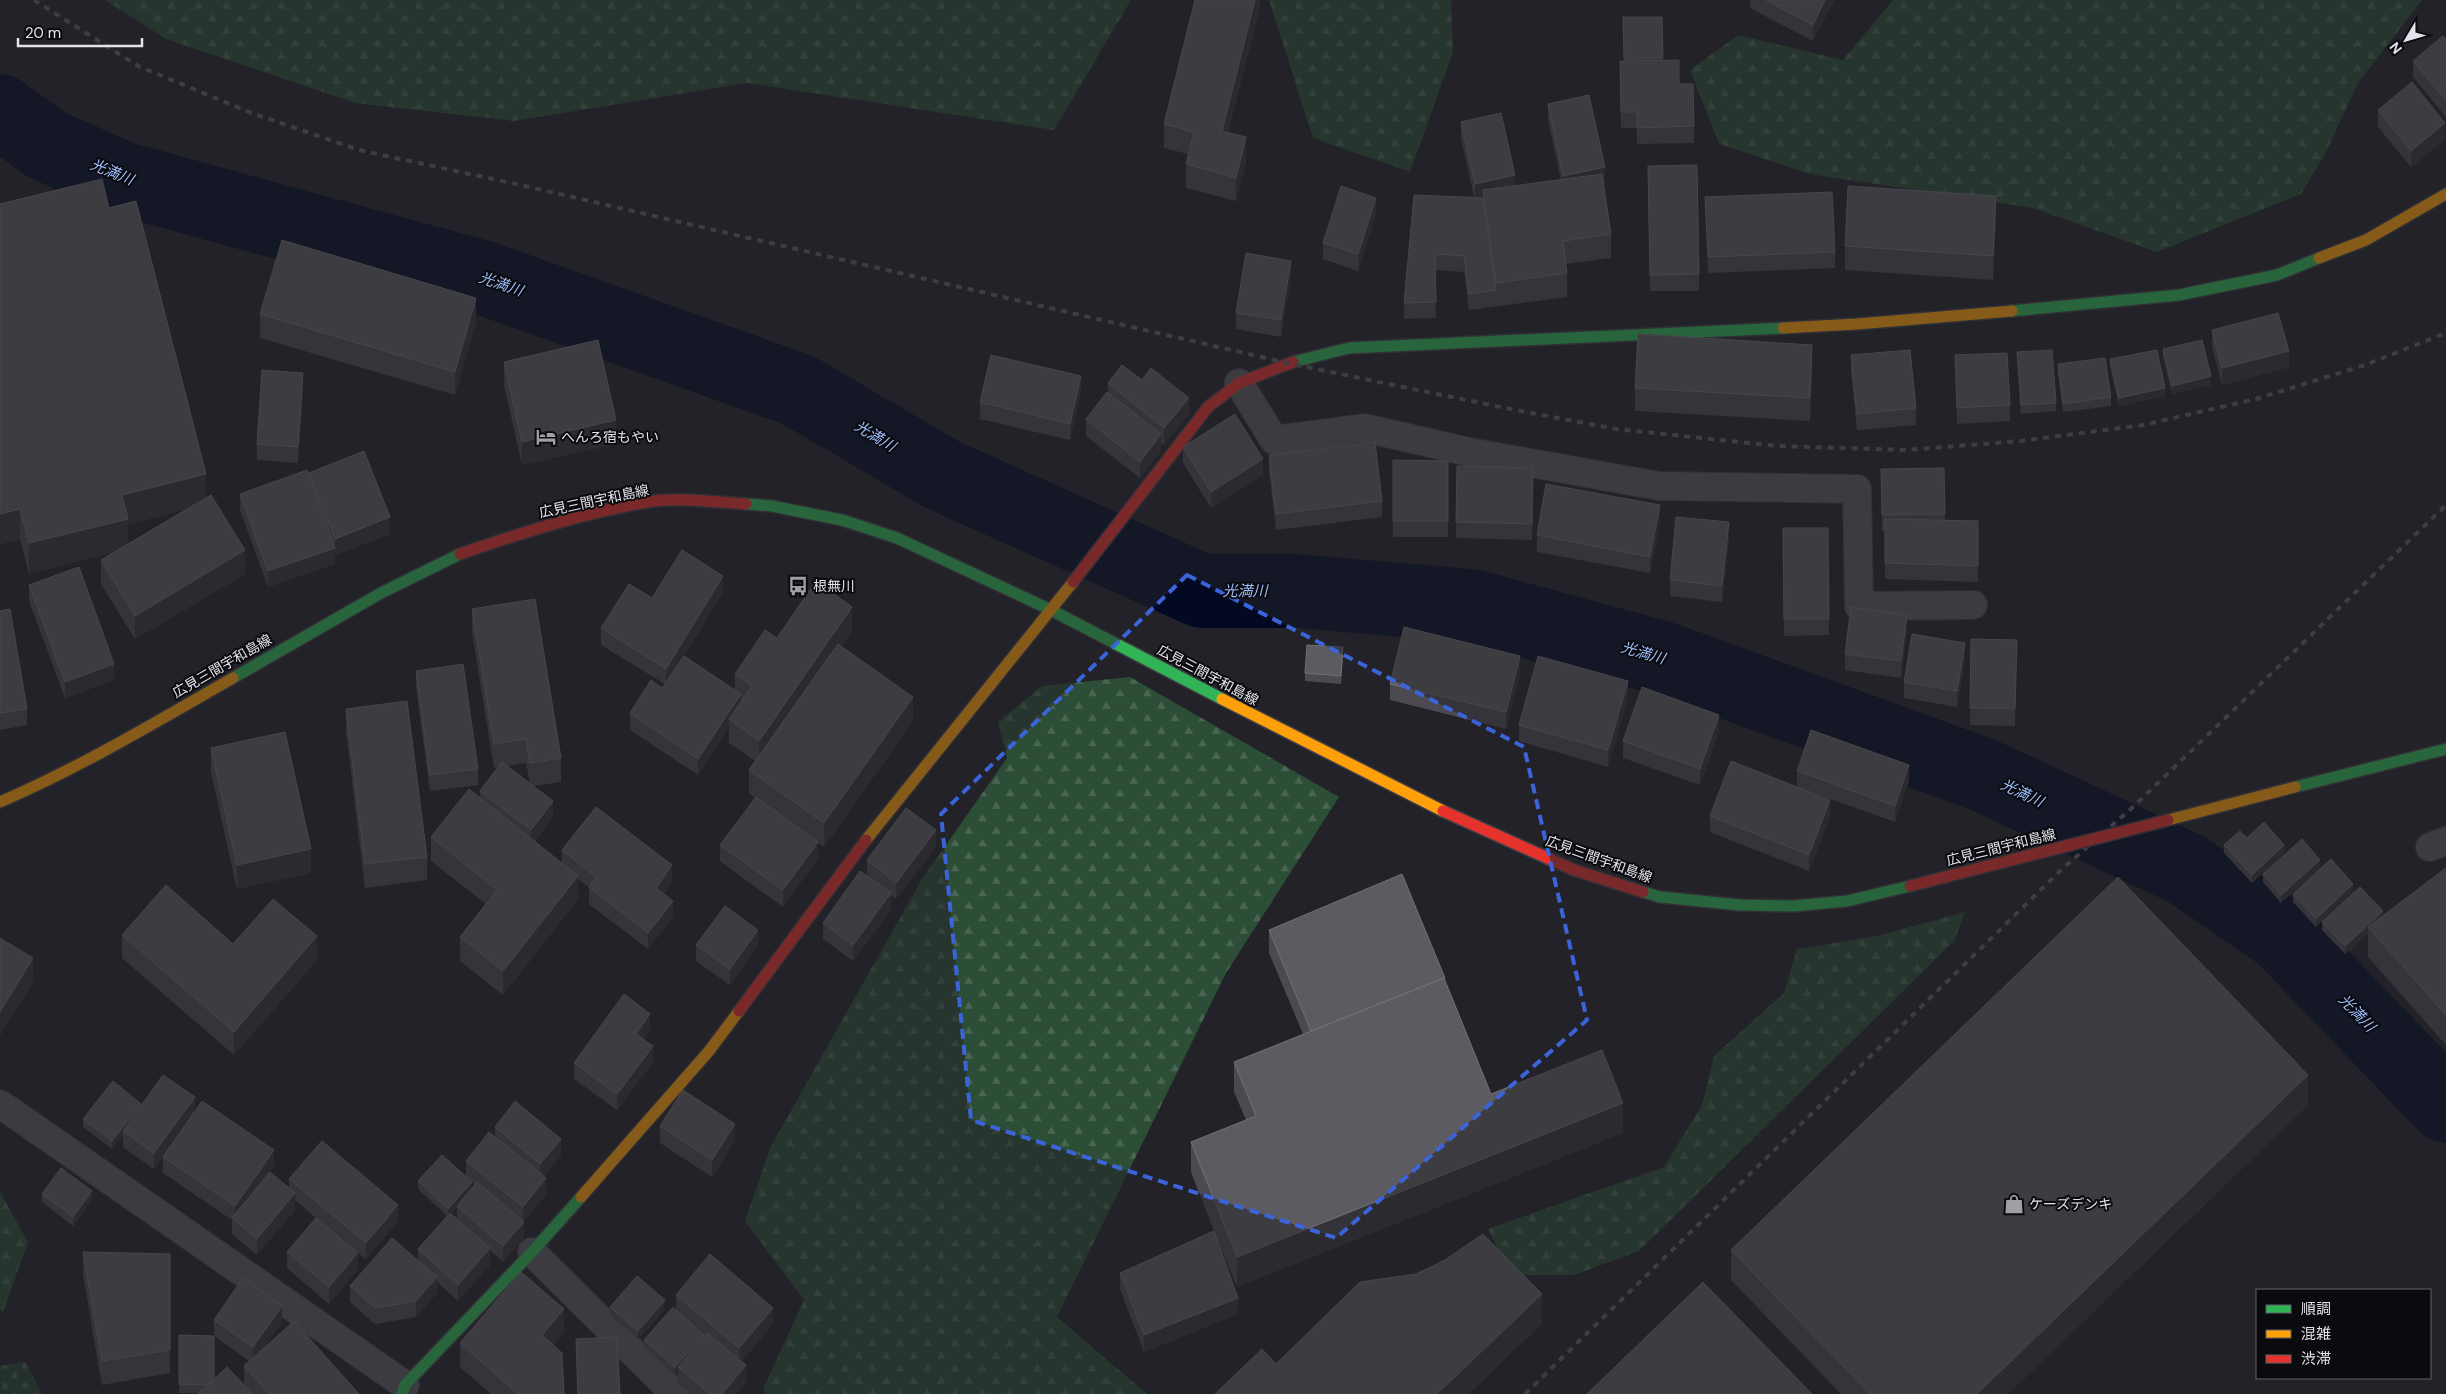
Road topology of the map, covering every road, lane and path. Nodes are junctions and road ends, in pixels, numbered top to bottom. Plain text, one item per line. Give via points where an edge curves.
1 (2446, 194) edge
2 (1239, 384) junction
3 (1974, 605) dead end
4 (1050, 609) junction
5 (2446, 749) edge
6 (0, 802) edge
7 (0, 1104) edge
8 (532, 1252) junction
9 (404, 1390) edge
10 (675, 1394) edge

1 - 2 main road via 2366,240 2277,275 2179,295 1857,324 1349,348 1287,363
2 - 3 street via 1274,440 1365,428 1469,452 1658,486 1857,489 1859,606
2 - 4 main road via 1208,406
4 - 5 main road, 広見三間宇和島線, bridge via 1458,819 1574,870 1660,896 1740,905 1794,906 1847,902
4 - 6 main road, 広見三間宇和島線 via 897,538 842,520 772,506 705,501 649,502 522,533 458,555 381,593 107,750
4 - 8 main road via 886,814 709,1051
7 - 9 street
8 - 9 main road
8 - 10 street

